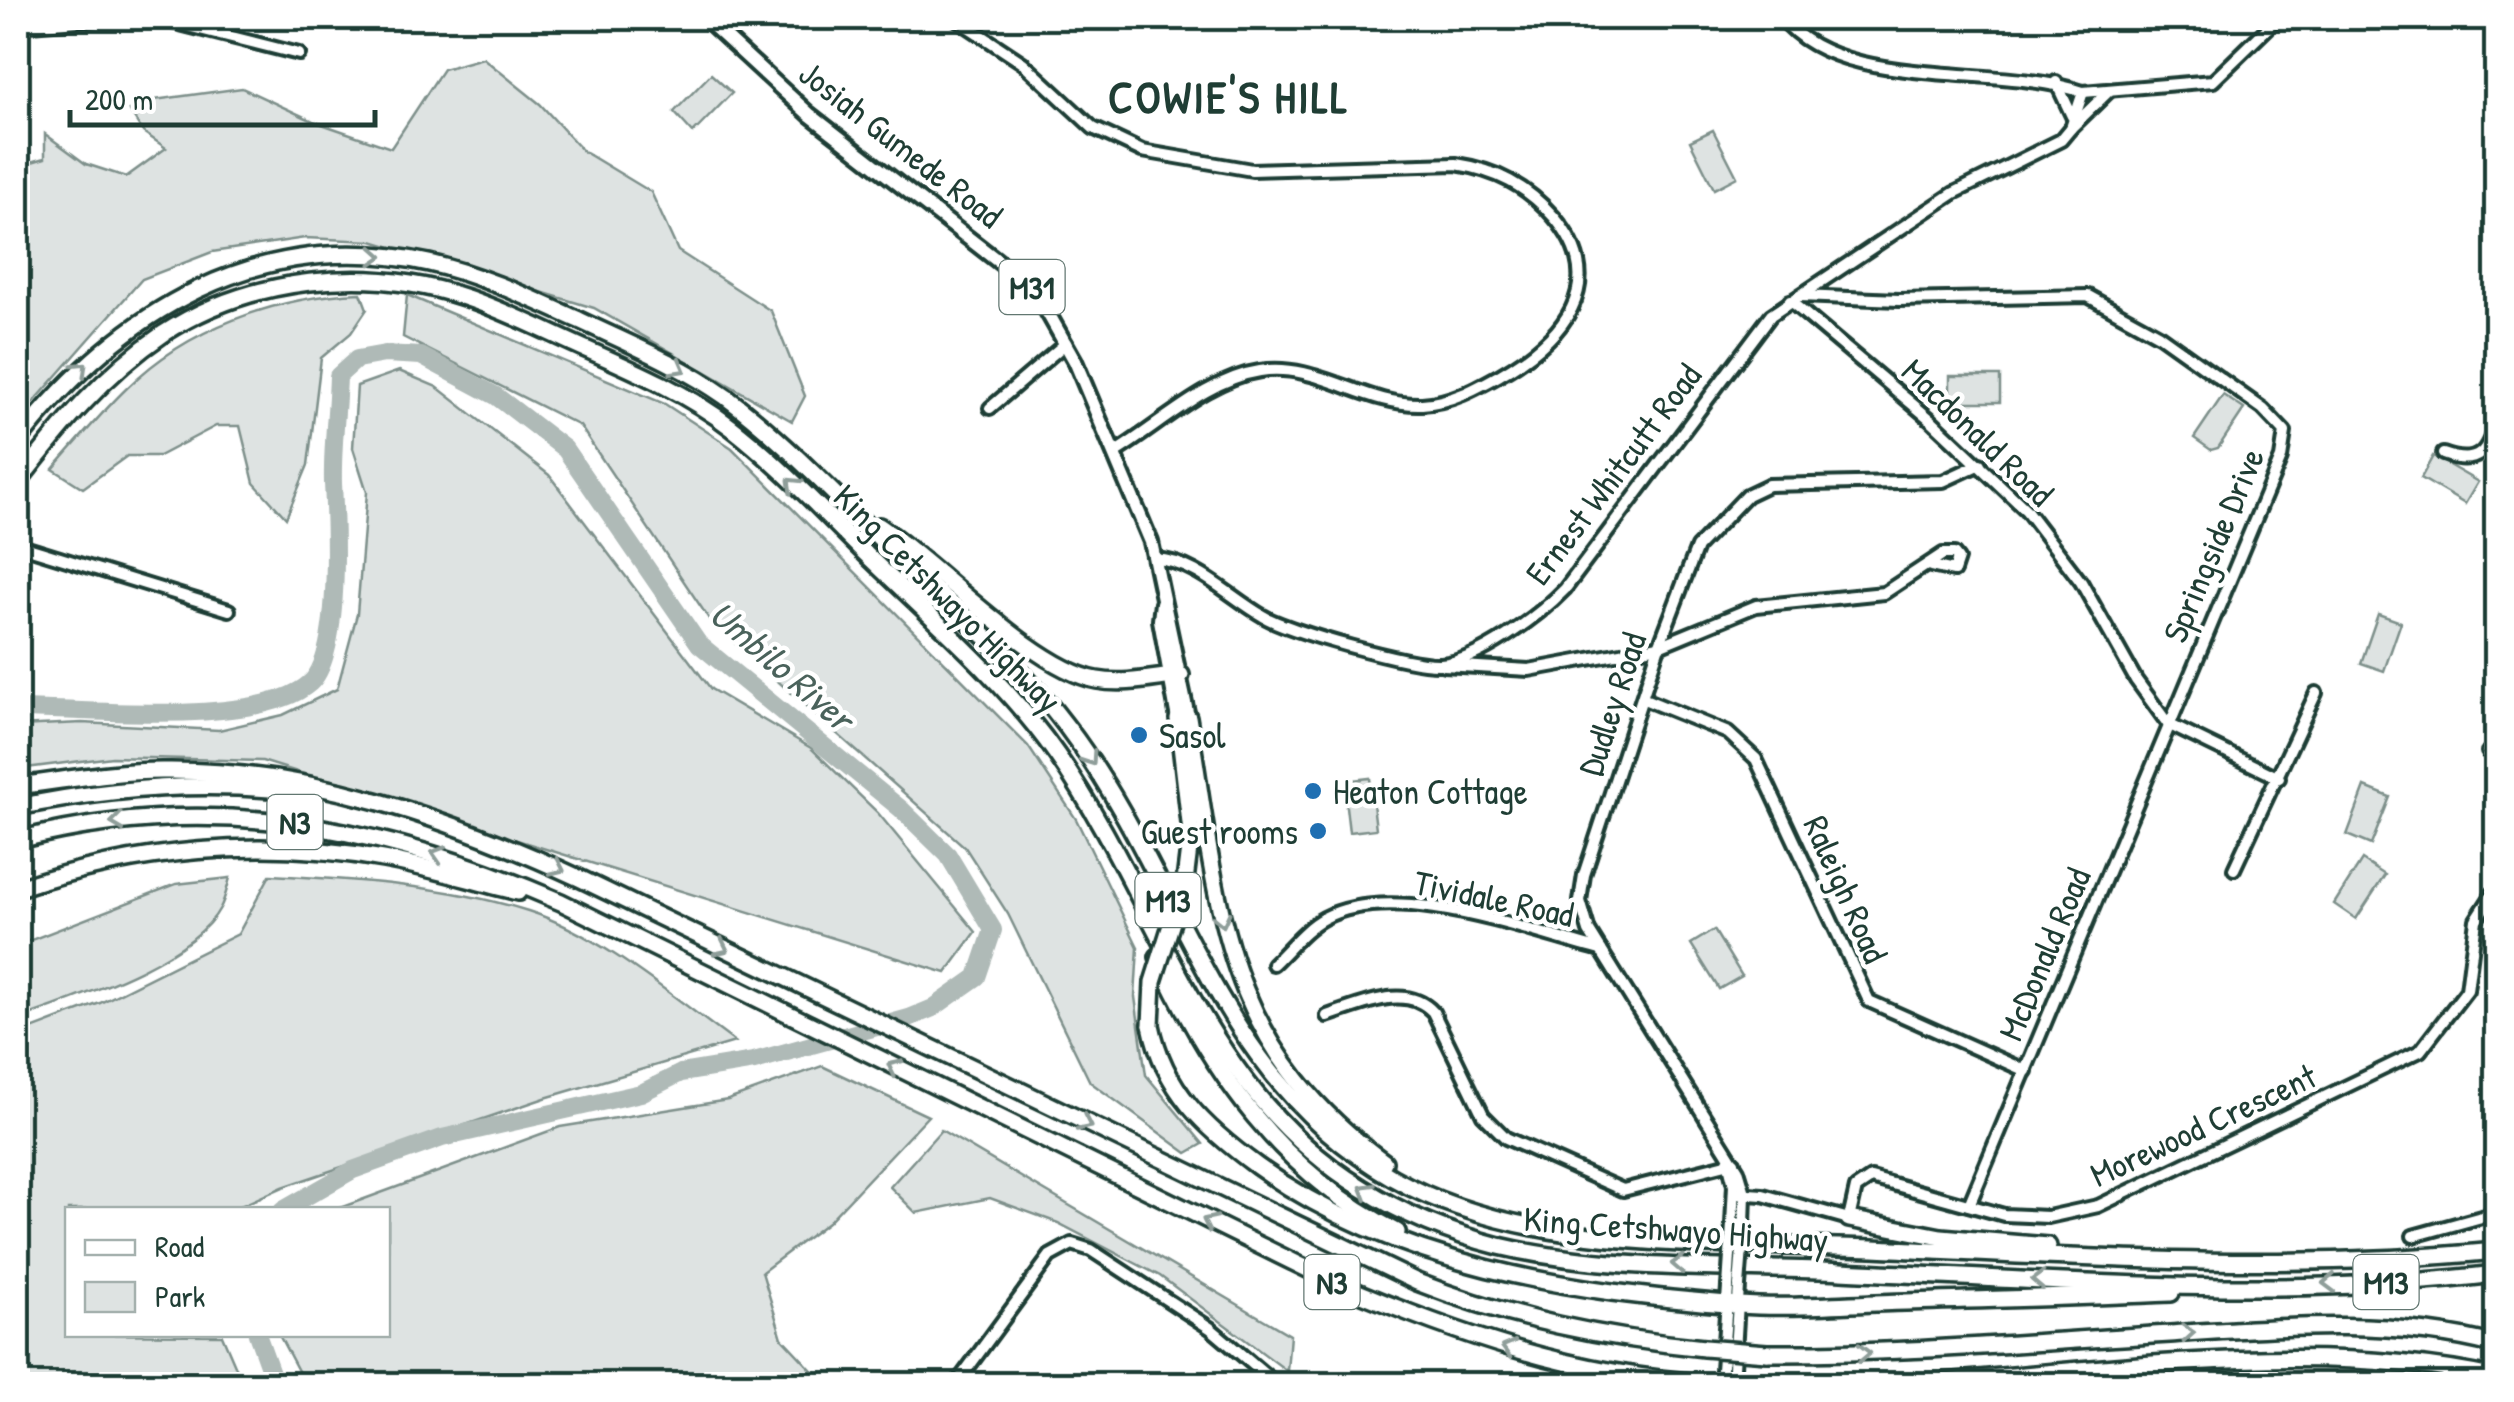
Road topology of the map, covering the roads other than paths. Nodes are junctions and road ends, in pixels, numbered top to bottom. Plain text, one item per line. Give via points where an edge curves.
1 (114, 18) edge
2 (156, 18) edge
3 (705, 18) edge
4 (955, 18) edge
5 (1782, 18) edge
6 (2278, 18) edge
7 (18, 26) edge
8 (299, 54) dead end
9 (2056, 82) junction
10 (2110, 90) junction
11 (2083, 92) junction
12 (2072, 125) junction
13 (1795, 299) junction
14 (1066, 343) junction
15 (990, 408) dead end
16 (2496, 419) edge
17 (18, 441) edge
18 (1114, 453) junction
19 (2443, 454) dead end
20 (1980, 464) junction
21 (18, 482) edge
22 (842, 502) junction
23 (18, 544) edge
24 (1155, 559) junction
25 (1931, 566) dead end
26 (229, 610) dead end
27 (1659, 646) junction
28 (1442, 664) junction
29 (1175, 676) junction
30 (2316, 692) dead end
31 (1644, 700) junction
32 (1183, 718) junction
33 (2168, 724) junction
34 (2279, 778) junction
35 (18, 786) edge
36 (18, 807) edge
37 (402, 809) junction
38 (1100, 825) junction
39 (18, 840) edge
40 (2234, 869) dead end
41 (18, 888) edge
42 (2496, 889) edge
43 (561, 902) junction
44 (1602, 950) junction
45 (1273, 964) dead end
46 (1327, 1016) dead end
47 (2026, 1071) junction
48 (1729, 1159) junction
49 (1740, 1193) junction
50 (1970, 1205) junction
51 (2496, 1212) edge
52 (1849, 1219) junction
53 (1538, 1229) junction
54 (2413, 1236) dead end
55 (2496, 1250) edge
56 (2415, 1257) junction
57 (1474, 1265) junction
58 (2496, 1274) edge
59 (2275, 1284) junction
60 (1733, 1295) junction
61 (2496, 1344) edge
62 (2496, 1378) edge
63 (1707, 1383) edge
64 (956, 1384) edge
65 (1276, 1384) edge
66 (1723, 1384) edge
67 (1733, 1384) edge
68 (1915, 1384) edge

1 - 7 street
2 - 8 street
3 - 14 main road, Josiah Gumede Road / M31 via 809,114 1035,290
4 - 18 street via 1006,49 1078,116 1123,145 1240,170 1456,164 1491,171 1541,203 1564,230 1575,257 1574,303 1552,340 1456,398 1401,404 1312,374 1256,372 1216,386
5 - 9 street via 1803,42 1827,53 1931,73
6 - 10 street via 2212,80
9 - 11 street
9 - 12 street via 2070,104
10 - 11 street
10 - 12 street, Ernest Whitcutt Road
11 - 12 street
12 - 13 street, Ernest Whitcutt Road via 2051,146 1954,193
13 - 20 street, Macdonald Road
13 - 28 street, Ernest Whitcutt Road via 1761,325 1553,602 1504,638
13 - 33 street, Springside Drive via 2088,296 2140,322 2279,422 2285,432 2281,458
14 - 15 street
14 - 18 main road, Josiah Gumede Road / M31
16 - 19 street via 2489,447 2479,457
17 -> 22 highway, King Cetshwayo Highway / M13 via 102,348 194,290 306,258 384,257 432,264 512,290 662,359 733,402
18 - 24 main road, Josiah Gumede Road / M31
20 - 27 street, Dudley Road via 1943,481 1788,482 1757,489 1697,547
20 - 33 street, Macdonald Road via 2068,564
38 -> 21 highway, King Cetshwayo Highway / M13 via 1059,758 1000,685 738,432 664,384 468,298 361,279 300,284 225,303 164,333 107,378
22 - 29 highway via 1053,663 1094,680
22 -> 53 highway, King Cetshwayo Highway / M13 via 1005,657 1065,724 1118,802 1232,1022 1284,1092 1324,1132 1395,1179 1468,1212
23 - 26 street
24 - 28 street via 1182,564 1289,628
24 - 29 main road, Josiah Gumede Road / M31 via 1160,620
25 - 27 street via 1884,593 1756,606
27 - 28 street via 1529,670
27 - 31 street, Dudley Road
29 - 32 main road, Josiah Gumede Road / M31
30 - 34 street
31 - 44 street, Dudley Road via 1580,890 1584,919
31 - 47 street, Raleigh Road via 1728,733 1756,759 1869,1001
32 -> 53 highway via 1222,923 1250,1008 1281,1060 1330,1118 1385,1163 1436,1192
32 - 57 highway, bridge via 1191,832 1184,882 1154,982 1151,1025 1177,1094 1274,1178 1368,1230
33 - 34 street
33 - 47 street, McDonald Road
34 - 40 street
35 - 37 highway via 160,771 240,773 316,784
36 - 37 highway, N3 via 110,790 214,785
37 -> 61 highway, N3, bridge via 515,848 1346,1250 1457,1298 1572,1330 1766,1353 1873,1353 2301,1326 2396,1329
38 - 57 highway via 1194,1029 1265,1132 1352,1207
59 -> 38 highway, King Cetshwayo Highway / M13 via 1588,1259 1496,1245 1436,1225 1340,1174 1250,1090 1190,997
43 -> 39 highway, N3 via 436,852 271,819 134,820
41 - 43 highway via 140,857 284,848 384,859
42 - 50 street, Morewood Crescent via 2476,920 2468,990 2409,1058 2098,1206 2032,1217
63 -> 43 highway, N3 via 1555,1362 1446,1328 1321,1276
44 - 45 street, Tividale Road via 1434,906 1394,905 1325,918
44 - 48 street, Dudley Road
46 - 48 street via 1387,999 1420,1001 1433,1012 1490,1125 1599,1183 1631,1190
47 - 50 street, McDonald Road
48 - 49 street, Dudley Road
49 - 52 street
49 - 60 street, Dudley Road, bridge
50 - 52 street, Morewood Crescent via 1871,1178 1856,1188
51 - 54 street
52 - 56 highway via 2040,1246
53 - 56 highway, King Cetshwayo Highway / M13 via 2078,1258
55 - 56 highway, King Cetshwayo Highway / M13
57 - 60 highway via 1571,1287
58 -> 59 highway, King Cetshwayo Highway / M13
59 - 60 highway via 2080,1297
60 - 66 street, Dudley Road
60 - 67 street, Dudley Road
62 - 68 highway via 2336,1358
63 - 66 highway, N3, bridge
64 - 65 street via 1050,1256 1066,1244 1085,1246 1202,1322

